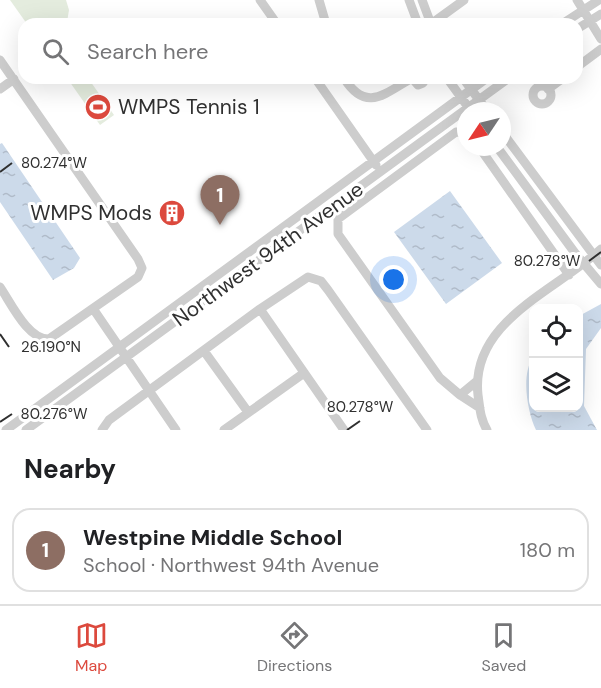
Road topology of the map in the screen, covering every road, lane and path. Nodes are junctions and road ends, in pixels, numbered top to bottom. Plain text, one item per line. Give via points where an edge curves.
1 (260, 0) edge
2 (319, 0) edge
3 (409, 0) edge
4 (423, 0) edge
5 (464, 0) edge
6 (577, 0) edge
7 (599, 0) edge
8 (583, 9) junction
9 (601, 14) edge
10 (273, 18) edge
11 (324, 18) edge
12 (416, 18) edge
13 (429, 18) edge
14 (439, 18) edge
15 (570, 18) edge
16 (590, 20) junction
17 (583, 25) edge
18 (601, 39) edge
19 (601, 49) edge
20 (0, 60) edge
21 (583, 62) edge
22 (14, 79) junction
23 (319, 84) edge
24 (348, 84) edge
25 (402, 84) edge
26 (451, 84) edge
27 (467, 84) edge
28 (478, 84) edge
29 (502, 84) edge
30 (555, 84) edge
31 (0, 89) edge
32 (471, 89) junction
33 (548, 89) dead end
34 (461, 97) junction
35 (479, 100) joint
36 (465, 102) edge
37 (457, 118) edge
38 (457, 132) edge
39 (511, 144) edge
40 (485, 156) edge
41 (504, 156) edge
42 (374, 161) junction
43 (381, 172) junction
44 (601, 249) edge
45 (593, 256) junction
46 (584, 264) junction
47 (601, 265) edge
48 (569, 274) junction
49 (601, 284) edge
50 (0, 287) edge
51 (260, 309) junction
52 (94, 310) junction
53 (119, 346) junction
54 (204, 351) junction
55 (126, 357) junction
56 (304, 373) junction
57 (477, 381) junction
58 (149, 391) junction
59 (460, 394) junction
60 (480, 408) junction
61 (248, 412) junction
62 (6, 430) edge
63 (26, 430) edge
64 (102, 430) edge
65 (176, 430) edge
66 (224, 430) edge
67 (344, 430) edge
68 (427, 430) edge
69 (487, 430) edge

1 - 10 street
2 - 11 street
3 - 12 street
4 - 13 street
5 - 14 street
6 - 8 street
7 - 8 street
8 - 15 street
8 - 16 street
9 - 16 street
16 - 17 street
16 - 18 street
19 - 21 street
20 - 22 street
22 - 31 street
22 - 52 street via 142,268 138,277
23 - 42 street
24 - 25 street via 353,93 364,98 378,98
26 - 34 street
27 - 32 street
28 - 32 street, Northwest 94th Avenue
29 - 35 street, Northwest 94th Avenue
30 - 33 street
32 - 34 street, Northwest 94th Avenue
32 - 35 street
34 - 36 street
34 - 42 street, Northwest 94th Avenue
37 - 43 street, Northwest 94th Avenue
38 - 59 street via 338,219 338,234 440,378
39 - 45 street
40 - 48 street
41 - 46 street
42 - 43 street
42 - 53 street, Northwest 94th Avenue
43 - 55 street, Northwest 94th Avenue
44 - 45 street
45 - 46 street
45 - 47 street
46 - 48 street
46 - 49 street
48 - 57 street via 503,324 483,352
50 - 52 street via 32,332 43,340 56,336
51 - 54 street
51 - 56 street
51 - 68 street via 300,281 314,278 328,290
52 - 53 street
53 - 55 street
53 - 62 street, Northwest 94th Avenue
54 - 58 street
54 - 61 street
55 - 58 street
55 - 63 street, Northwest 94th Avenue
56 - 61 street
56 - 67 street
57 - 59 street
57 - 60 street
58 - 64 street via 109,420
58 - 65 street
59 - 60 street
60 - 69 street
61 - 66 street

